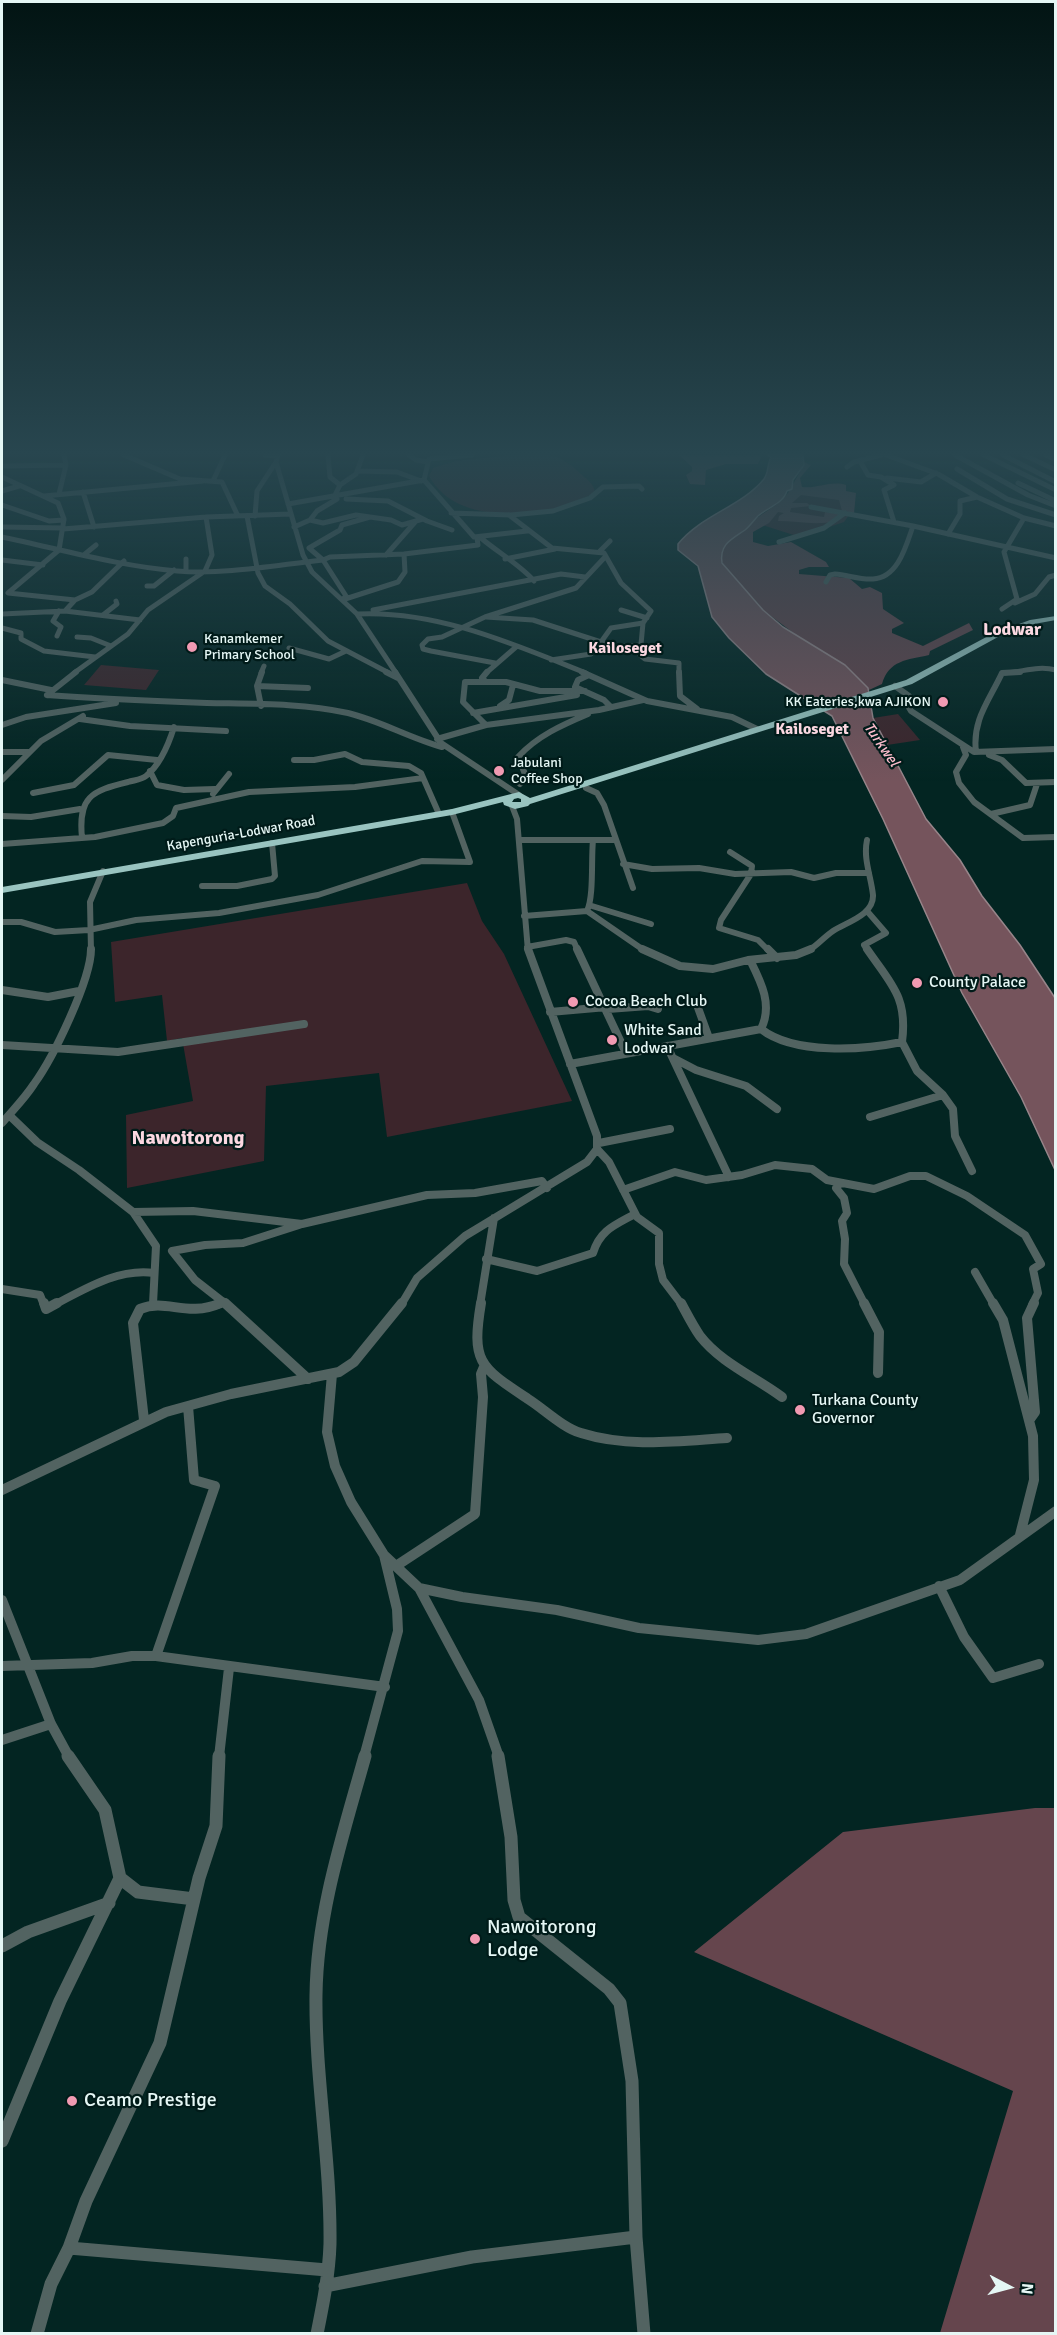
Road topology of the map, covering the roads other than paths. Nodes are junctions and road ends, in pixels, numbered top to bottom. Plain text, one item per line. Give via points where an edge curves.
1 (35, 564) edge
2 (121, 564) edge
3 (140, 564) edge
4 (186, 564) edge
5 (208, 564) edge
6 (256, 564) edge
7 (287, 564) edge
8 (307, 564) edge
9 (326, 564) edge
10 (407, 564) edge
11 (513, 564) edge
12 (598, 564) edge
13 (609, 564) edge
14 (899, 564) edge
15 (1007, 564) edge
16 (43, 565) joint
17 (257, 567) junction
18 (174, 570) junction
19 (186, 571) junction
20 (205, 571) junction
21 (1056, 575) edge
22 (585, 577) junction
23 (534, 581) junction
24 (826, 582) dead end
25 (147, 586) dead end
26 (5, 593) edge
27 (75, 600) junction
28 (342, 600) junction
29 (116, 601) dead end
30 (1015, 603) junction
31 (1002, 609) dead end
32 (621, 610) dead end
33 (62, 611) junction
34 (360, 613) junction
35 (2, 614) edge
36 (103, 615) junction
37 (1056, 616) edge
38 (485, 617) junction
39 (140, 620) junction
40 (645, 620) junction
41 (2, 627) edge
42 (459, 627) junction
43 (57, 636) dead end
44 (76, 637) dead end
45 (601, 642) junction
46 (641, 645) junction
47 (111, 646) junction
48 (516, 647) junction
49 (289, 648) dead end
50 (346, 651) junction
51 (959, 653) junction
52 (591, 654) dead end
53 (95, 657) junction
54 (550, 660) junction
55 (495, 663) junction
56 (264, 666) dead end
57 (1056, 670) edge
58 (589, 675) junction
59 (398, 678) junction
60 (2, 680) edge
61 (485, 681) junction
62 (513, 685) junction
63 (258, 686) junction
64 (896, 686) junction
65 (308, 688) dead end
66 (51, 690) junction
67 (587, 692) junction
68 (99, 698) junction
69 (643, 700) junction
70 (135, 701) junction
71 (95, 706) junction
72 (261, 706) junction
73 (611, 707) junction
74 (499, 708) junction
75 (599, 710) junction
76 (699, 711) junction
77 (473, 713) junction
78 (80, 719) junction
79 (2, 725) edge
80 (486, 725) junction
81 (174, 727) junction
82 (757, 729) junction
83 (226, 731) dead end
84 (437, 738) junction
85 (963, 747) junction
86 (1056, 749) edge
87 (448, 750) junction
88 (2, 752) edge
89 (28, 752) junction
90 (980, 753) junction
91 (157, 760) junction
92 (294, 760) dead end
93 (150, 771) junction
94 (229, 774) dead end
95 (423, 778) junction
96 (2, 780) edge
97 (1056, 782) edge
98 (1036, 784) junction
99 (586, 788) dead end
100 (215, 789) junction
101 (33, 793) dead end
102 (522, 796) junction
103 (509, 799) junction
104 (211, 800) junction
105 (80, 809) junction
106 (452, 812) junction
107 (439, 814) junction
108 (991, 814) junction
109 (2, 816) edge
110 (517, 819) junction
111 (1056, 837) edge
112 (82, 838) junction
113 (519, 840) junction
114 (593, 840) junction
115 (616, 840) junction
116 (867, 840) dead end
117 (272, 843) junction
118 (2, 844) edge
119 (730, 852) dead end
120 (623, 864) junction
121 (103, 871) junction
122 (869, 873) junction
123 (751, 874) junction
124 (202, 886) dead end
125 (633, 888) dead end
126 (2, 890) edge
127 (589, 909) junction
128 (867, 911) junction
129 (524, 916) junction
130 (2, 922) edge
131 (651, 924) dead end
132 (89, 930) junction
133 (527, 948) junction
134 (777, 958) junction
135 (750, 960) junction
136 (2, 990) edge
137 (79, 991) junction
138 (697, 1005) dead end
139 (607, 1008) junction
140 (658, 1009) dead end
141 (550, 1012) junction
142 (304, 1023) dead end
143 (760, 1029) junction
144 (709, 1038) junction
145 (902, 1042) junction
146 (2, 1046) edge
147 (667, 1047) junction
148 (51, 1050) junction
149 (626, 1053) junction
150 (673, 1058) junction
151 (570, 1064) junction
152 (943, 1095) junction
153 (777, 1109) dead end
154 (9, 1115) junction
155 (870, 1117) dead end
156 (2, 1123) edge
157 (670, 1129) dead end
158 (598, 1146) junction
159 (972, 1171) dead end
160 (729, 1177) junction
161 (840, 1183) junction
162 (547, 1188) junction
163 (623, 1190) junction
164 (132, 1212) junction
165 (635, 1214) junction
166 (494, 1218) junction
167 (302, 1224) junction
168 (478, 1228) junction
169 (491, 1234) junction
170 (486, 1258) junction
171 (975, 1272) dead end
172 (154, 1273) junction
173 (2, 1289) edge
174 (224, 1302) junction
175 (153, 1304) junction
176 (484, 1367) junction
177 (878, 1373) dead end
178 (332, 1374) junction
179 (308, 1379) junction
180 (782, 1397) dead end
181 (188, 1406) junction
182 (1030, 1419) junction
183 (144, 1420) junction
184 (727, 1438) dead end
185 (2, 1490) edge
186 (1056, 1510) edge
187 (1020, 1535) junction
188 (384, 1555) junction
189 (396, 1566) junction
190 (939, 1586) junction
191 (419, 1588) junction
192 (2, 1600) edge
193 (156, 1656) junction
194 (27, 1663) junction
195 (1039, 1664) dead end
196 (2, 1666) edge
197 (229, 1668) junction
198 (385, 1687) junction
199 (51, 1724) junction
200 (2, 1740) edge
201 (120, 1878) junction
202 (194, 1899) junction
203 (108, 1903) junction
204 (2, 1946) edge
205 (2, 2141) edge
206 (636, 2237) junction
207 (69, 2248) junction
208 (327, 2270) junction
209 (325, 2286) junction
210 (37, 2334) edge
211 (317, 2334) edge
212 (644, 2334) edge

1 - 16 street
2 - 27 street via 92,592
3 - 18 street
4 - 19 street
5 - 20 street
6 - 17 street
7 - 17 street
8 - 28 street
9 - 28 street via 346,596
10 - 28 street via 405,576 398,582
11 - 23 street
12 - 22 street
13 - 40 street via 621,583 651,610
14 - 24 street via 881,578 835,574
15 - 30 street via 1017,593
16 - 26 street
17 - 20 street
17 - 50 street via 265,586 290,604 315,631
18 - 19 street
18 - 25 street via 154,586
19 - 20 street
20 - 39 street via 159,601
21 - 30 street via 1049,577 1035,596
22 - 23 street via 564,574
22 - 38 street via 576,588
23 - 34 street via 430,597
26 - 27 street
27 - 33 street
28 - 34 street
29 - 36 street
30 - 31 street
32 - 40 street
33 - 35 street
33 - 36 street
33 - 43 street via 53,621 61,627
34 - 42 street via 422,617
34 - 59 street
36 - 39 street
37 - 51 highway via 1005,629
37 - 51 highway via 1001,626
38 - 42 street
38 - 45 street via 533,620
39 - 47 street
40 - 45 street via 611,628
40 - 46 street
41 - 53 street via 18,631 21,639 44,651
42 - 48 street
42 - 55 street via 424,641 423,649
44 - 47 street
45 - 46 street via 611,647
46 - 76 street via 642,657 679,663 680,696
47 - 53 street
48 - 54 street
48 - 55 street
49 - 50 street via 329,659
50 - 59 street
51 - 64 highway via 929,674
52 - 54 street
53 - 66 street
54 - 58 street
55 - 61 street via 482,678
56 - 63 street
57 - 90 street via 1038,666 1002,673 978,716 974,743
58 - 67 street via 574,687
58 - 69 street
59 - 84 street
60 - 66 street
61 - 62 street
61 - 77 street via 463,683 464,702
62 - 67 street via 540,691
62 - 74 street via 509,700
63 - 65 street
63 - 72 street
64 - 82 highway
64 - 85 street via 909,696 911,711
66 - 68 street via 47,695
67 - 73 street
67 - 74 street
68 - 70 street
68 - 71 street
69 - 73 street
69 - 76 street
70 - 71 street
70 - 72 street
71 - 78 street
71 - 79 street via 26,717
72 - 87 street via 294,705 347,713
73 - 75 street
74 - 77 street
75 - 80 street
75 - 102 street via 555,728 525,749 518,757 525,774
76 - 82 street via 742,721
77 - 80 street
78 - 81 street
78 - 89 street
80 - 84 street
81 - 83 street
81 - 91 street via 171,741
82 - 102 highway via 547,794
84 - 87 street
85 - 90 street
85 - 108 street via 966,755 957,770 960,784
86 - 90 street
87 - 103 street
88 - 89 street
89 - 96 street
90 - 98 street via 1002,760 1026,783
91 - 93 street
91 - 101 street via 108,755 74,785
92 - 95 street via 345,754 362,762 404,764
93 - 100 street via 157,785 167,789
93 - 105 street via 147,776 91,795
94 - 100 street
95 - 104 street via 355,788 249,792
95 - 107 street
97 - 98 street
98 - 108 street via 1030,805
99 - 115 street via 600,797
100 - 104 street
102 - 103 highway, Kapenguria-Lodwar Road
102 - 110 street
103 - 106 highway, Kapenguria-Lodwar Road
103 - 110 street
104 - 112 street via 176,807 173,816 163,823
105 - 109 street via 31,817
105 - 112 street
106 - 107 highway, Kapenguria-Lodwar Road
106 - 132 street via 470,862 422,861 292,901 195,917 136,920
107 - 117 highway, Kapenguria-Lodwar Road
108 - 111 street via 1027,840
110 - 113 street
112 - 118 street
113 - 114 street
113 - 129 street
114 - 115 street
114 - 127 street
115 - 120 street
116 - 122 street
117 - 121 highway, Kapenguria-Lodwar Road
117 - 124 street via 272,879 237,886
119 - 123 street via 752,866
120 - 123 street
120 - 125 street
121 - 126 highway, Kapenguria-Lodwar Road
121 - 132 street via 90,902
122 - 123 street via 814,878 791,872
122 - 128 street via 873,898
123 - 134 street via 719,928 758,940
127 - 129 street
127 - 131 street
127 - 135 street via 599,921 675,965 711,970
128 - 134 street via 855,922 837,927 811,949
128 - 145 street via 886,933 864,945 900,997 905,1020
129 - 133 street
130 - 132 street via 21,922 55,932
132 - 137 street via 91,965
133 - 139 street via 574,942
133 - 141 street
134 - 135 street
135 - 143 street via 766,1003 766,1021
136 - 137 street via 48,997
137 - 148 street
138 - 144 street
139 - 140 street
139 - 141 street
139 - 149 street
141 - 151 street
142 - 148 street via 118,1052
143 - 144 street
143 - 145 street via 806,1044 855,1048
144 - 147 street
145 - 152 street via 917,1071
146 - 148 street
147 - 149 street
147 - 150 street
148 - 154 street via 35,1083
149 - 151 street
150 - 153 street via 746,1086
150 - 160 street
151 - 158 street
152 - 155 street
152 - 159 street via 953,1109 955,1136
154 - 156 street
154 - 164 street via 37,1142
157 - 158 street
158 - 162 street via 587,1162
158 - 163 street
160 - 161 street via 775,1165 812,1169 827,1180
160 - 163 street via 706,1180 679,1172
161 - 177 street via 836,1188 844,1198 846,1213 842,1221 844,1264 879,1332
161 - 182 street via 874,1189 910,1176 926,1176 967,1196 1025,1235 1041,1264 1033,1269 1038,1293 1027,1312 1035,1412
162 - 166 street
162 - 167 street via 542,1181 475,1192 427,1194
163 - 165 street
164 - 167 street via 194,1211
164 - 172 street via 156,1246
165 - 170 street via 604,1231 593,1253 537,1271
165 - 180 street via 659,1233 663,1280 700,1336 733,1367 749,1373
166 - 168 street
166 - 169 street
167 - 174 street via 243,1243 172,1251 194,1282
168 - 169 street
168 - 178 street via 450,1246 423,1272 354,1362
169 - 170 street
170 - 176 street via 476,1333
171 - 182 street via 1003,1320
172 - 173 street via 96,1282 46,1309 40,1295
172 - 175 street
174 - 175 street via 199,1311 172,1310
174 - 179 street
175 - 183 street via 140,1308 133,1323
176 - 184 street via 580,1433 643,1443
176 - 189 street via 475,1514
178 - 179 street
178 - 188 street via 327,1432 335,1466 351,1502
179 - 181 street
181 - 183 street
181 - 193 street via 194,1480 215,1486
182 - 187 street via 1034,1480
183 - 185 street
186 - 187 street
187 - 190 street via 960,1580
188 - 189 street
188 - 198 street via 399,1622
189 - 191 street
190 - 191 street via 806,1634 758,1640 639,1628 557,1610
190 - 195 street via 964,1637 993,1678
191 - 206 street via 479,1700 497,1748 519,1917 609,1989 620,2003 632,2081
192 - 194 street
193 - 194 street via 92,1663
193 - 197 street
194 - 196 street
194 - 199 street
197 - 198 street
197 - 202 street via 220,1732 216,1826
198 - 208 street via 353,1796 316,1950 315,2030 330,2235
199 - 200 street
199 - 201 street via 105,1810
201 - 202 street via 138,1892
201 - 203 street
202 - 207 street via 160,2043 86,2201
203 - 204 street via 28,1932
203 - 205 street via 60,2001
206 - 209 street via 472,2257
206 - 212 street
207 - 208 street
207 - 210 street via 51,2284
208 - 209 street
209 - 211 street

